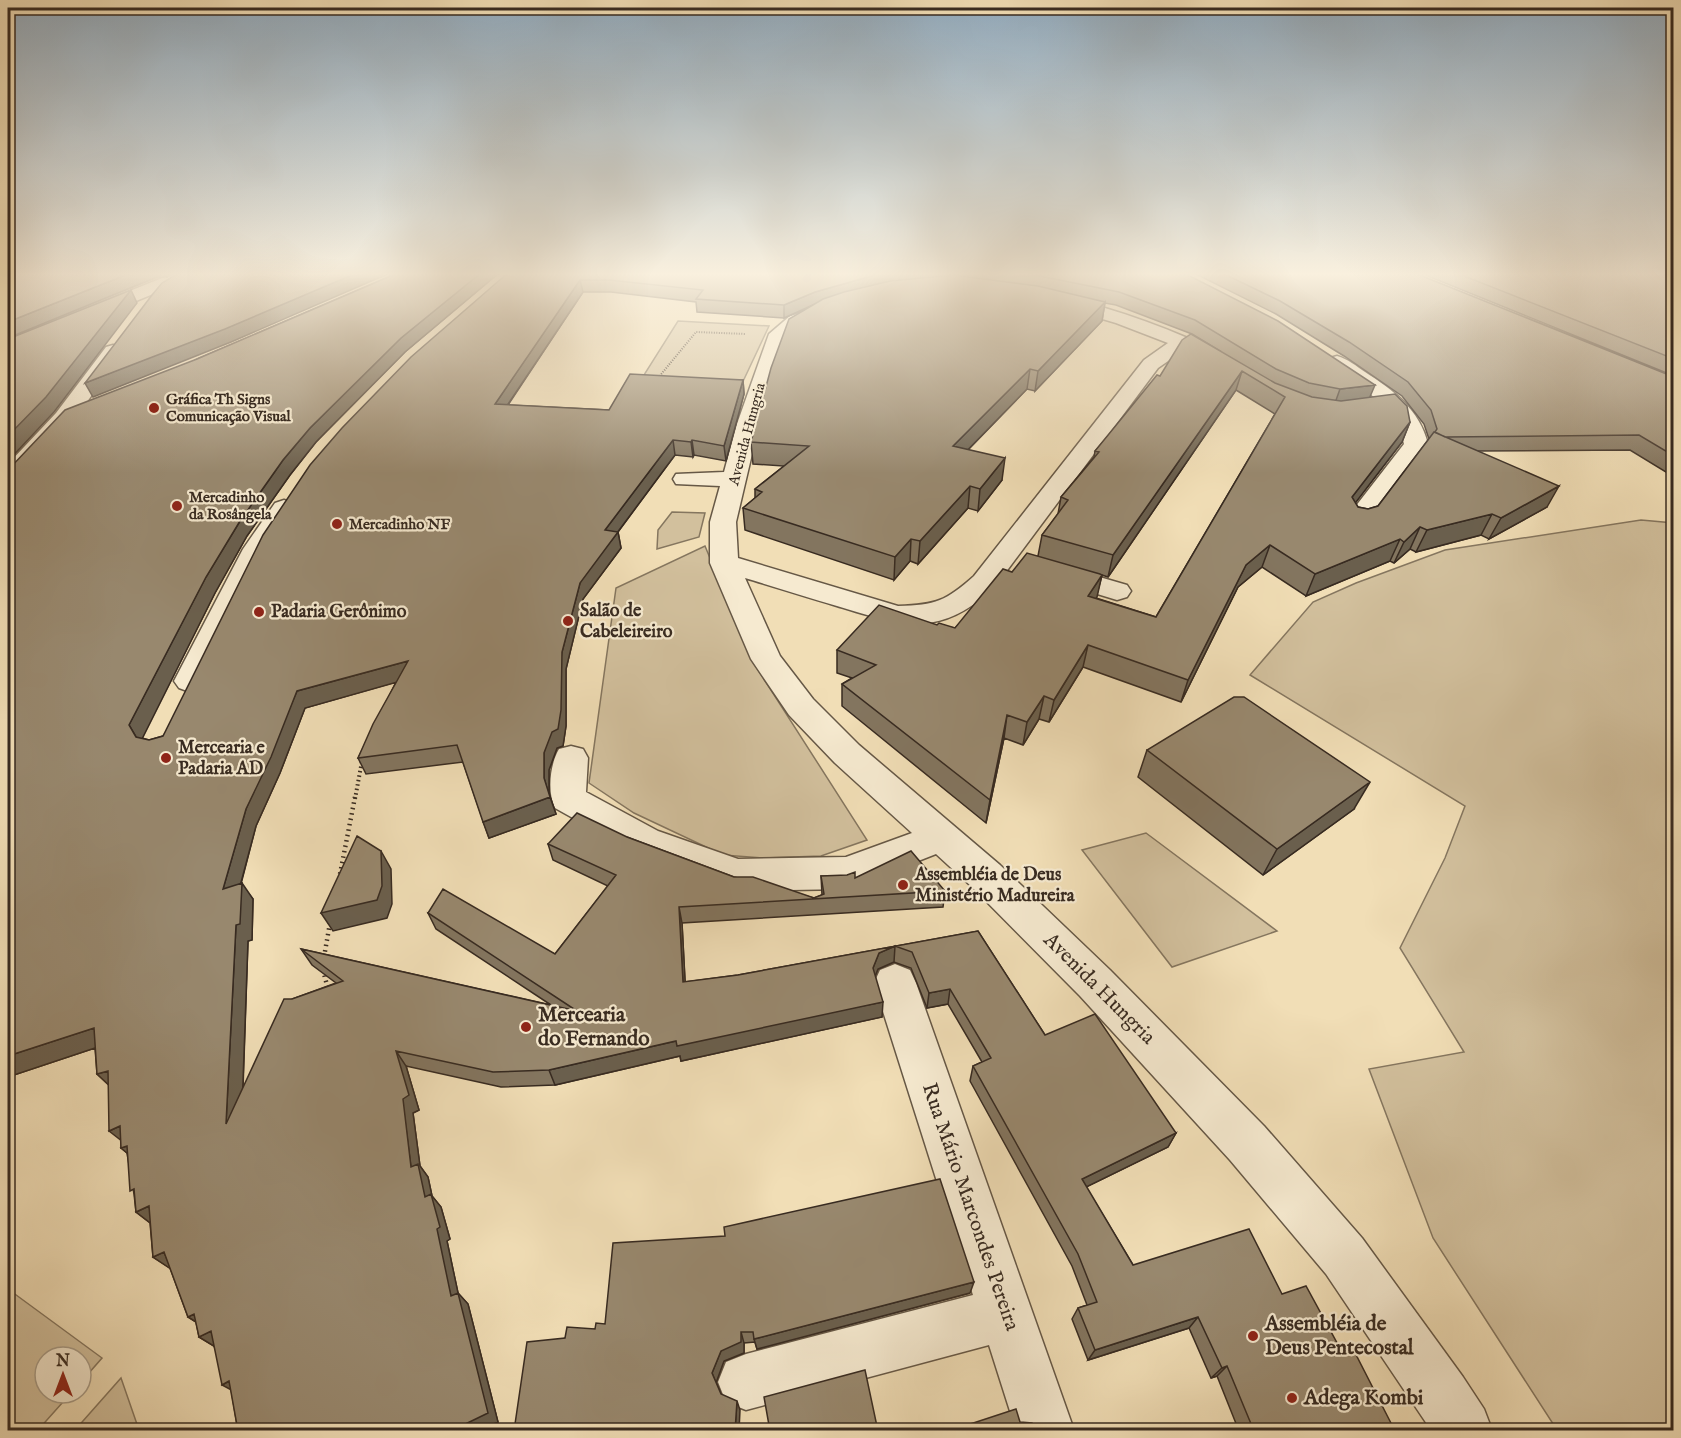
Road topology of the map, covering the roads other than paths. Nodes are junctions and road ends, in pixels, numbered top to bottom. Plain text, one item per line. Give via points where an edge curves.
1 (27, 339) edge
2 (121, 339) edge
3 (777, 339) edge
4 (1177, 339) edge
5 (1185, 342) junction
6 (8, 347) edge
7 (1324, 354) edge
8 (1247, 376) edge
9 (1393, 403) junction
10 (95, 406) edge
11 (1363, 409) edge
12 (64, 418) junction
13 (8, 478) edge
14 (685, 479) dead end
15 (735, 479) junction
16 (294, 493) edge
17 (1358, 520) edge
18 (724, 563) junction
19 (1022, 563) junction
20 (1117, 591) dead end
21 (182, 699) edge
22 (571, 758) dead end
23 (941, 837) junction
24 (895, 983) dead end
25 (1006, 1313) junction
26 (746, 1382) dead end
27 (1045, 1431) edge
28 (1463, 1431) edge

1 - 6 street
2 - 12 street
3 - 15 street, Avenida Hungria via 747,424
4 - 5 street
5 - 8 street
5 - 19 street via 1151,364
7 - 9 street
9 - 11 street
9 - 17 street via 1407,418 1416,444
10 - 12 street
12 - 13 street
14 - 15 street
15 - 18 street, Avenida Hungria via 723,522
16 - 21 street via 256,549
18 - 19 street via 897,615 945,612 984,582
18 - 23 street, Avenida Hungria via 766,659 801,707 847,754
19 - 20 street
22 - 23 street via 568,798 645,841 737,875 848,873
23 - 28 street, Avenida Hungria via 1095,983 1247,1143 1344,1256
24 - 25 street, Rua Mário Marcondes Pereira
25 - 26 street
25 - 27 street, Rua Mário Marcondes Pereira

